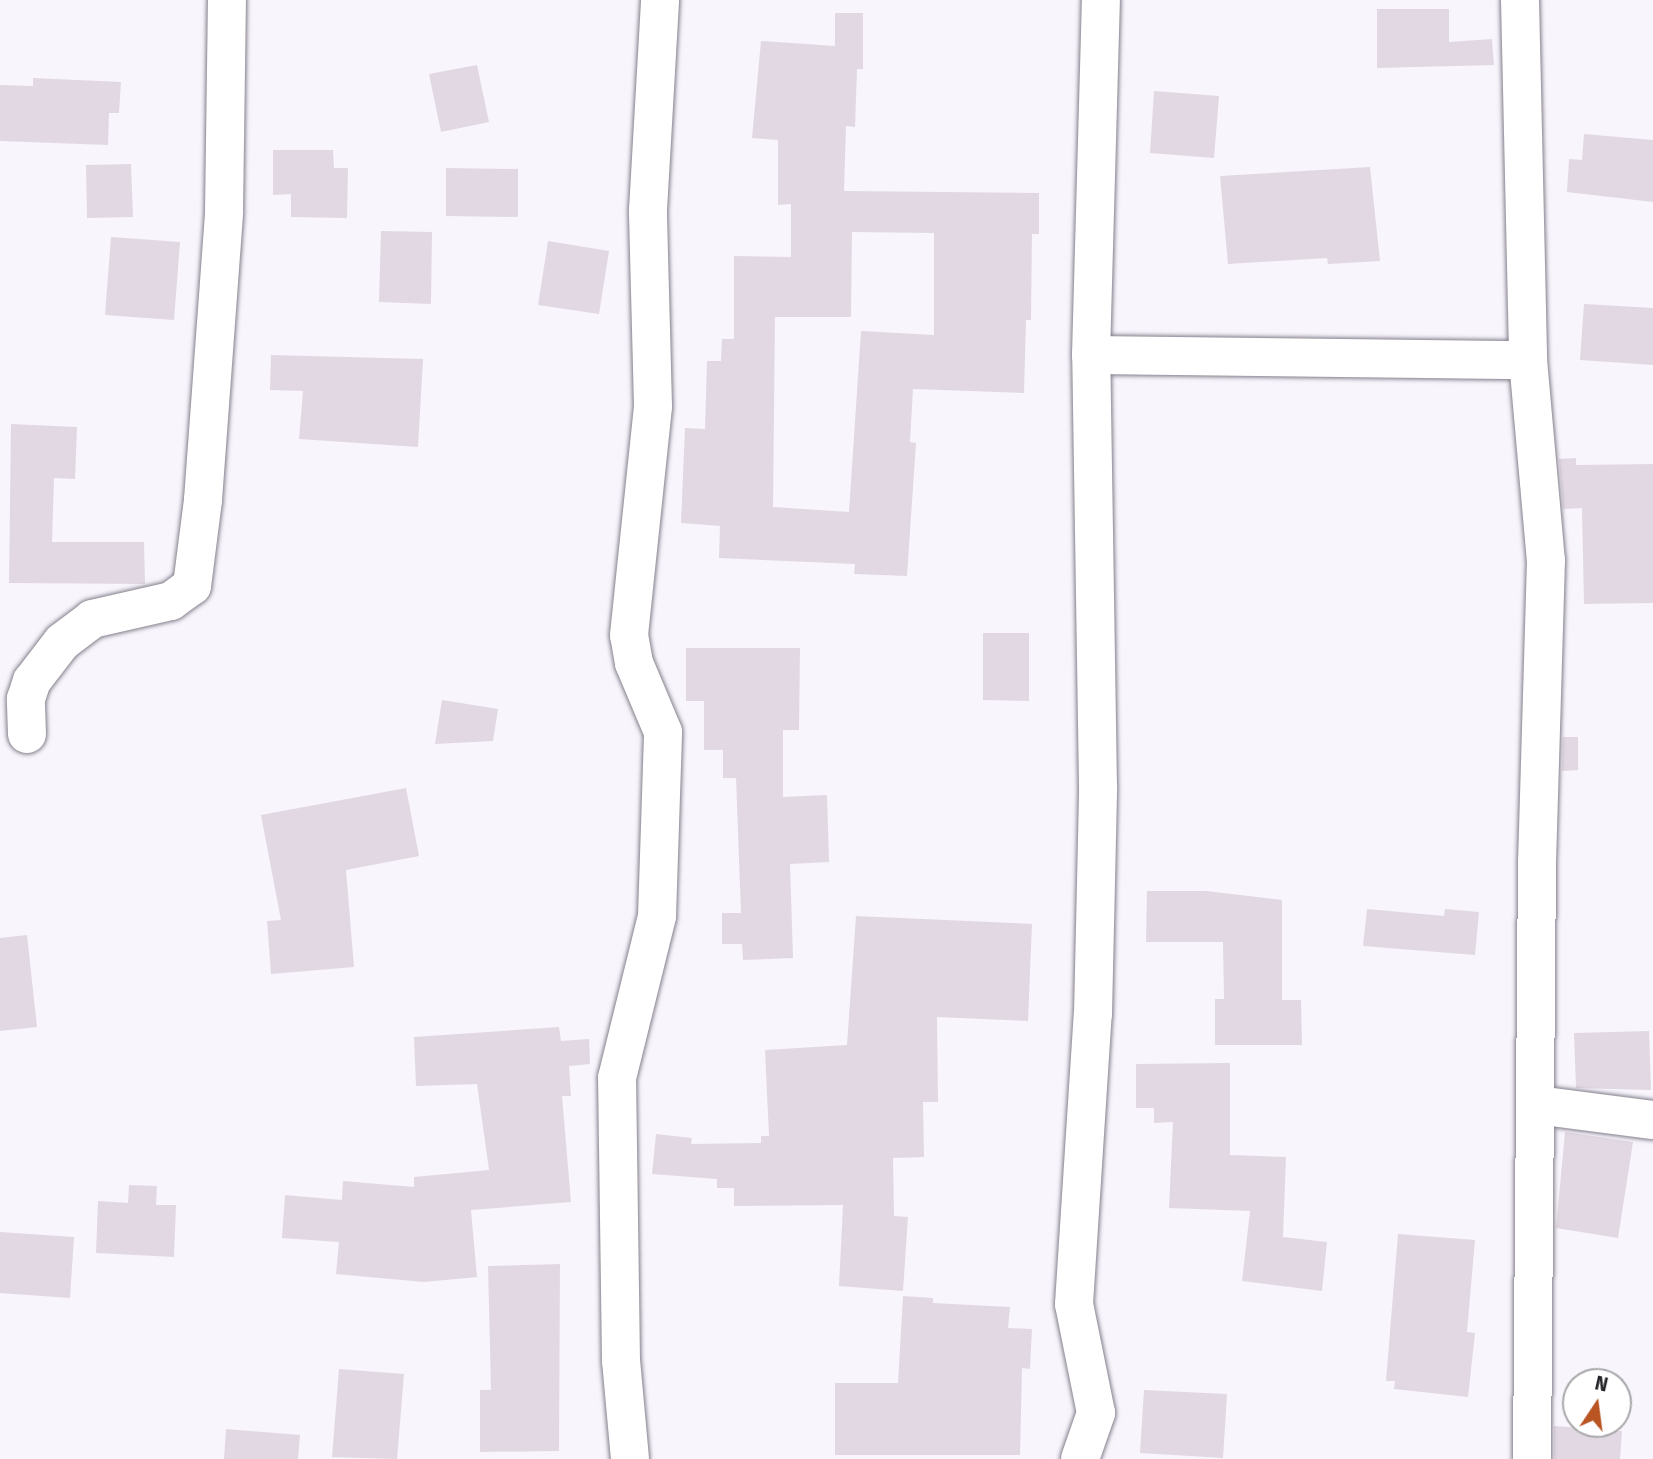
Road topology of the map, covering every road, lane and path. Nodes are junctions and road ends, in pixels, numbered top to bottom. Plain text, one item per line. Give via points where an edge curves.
1 (228, 0) edge
2 (660, 0) edge
3 (1101, 0) edge
4 (1520, 0) edge
5 (1091, 355) junction
6 (1528, 360) junction
7 (27, 734) dead end
8 (1537, 1105) junction
9 (1653, 1121) edge
10 (630, 1459) edge
11 (1080, 1459) edge
12 (1532, 1459) edge

1 - 7 street via 224,212 203,500 192,586 171,601 92,619 62,642 32,681 26,699
2 - 10 street via 648,210 653,407 629,625 634,663 663,732 657,916 617,1079 621,1361
3 - 5 street
4 - 6 street
5 - 6 street
5 - 11 street via 1098,787 1093,1014 1074,1304 1096,1413
6 - 8 street via 1546,560 1537,861
8 - 9 street
8 - 12 street

